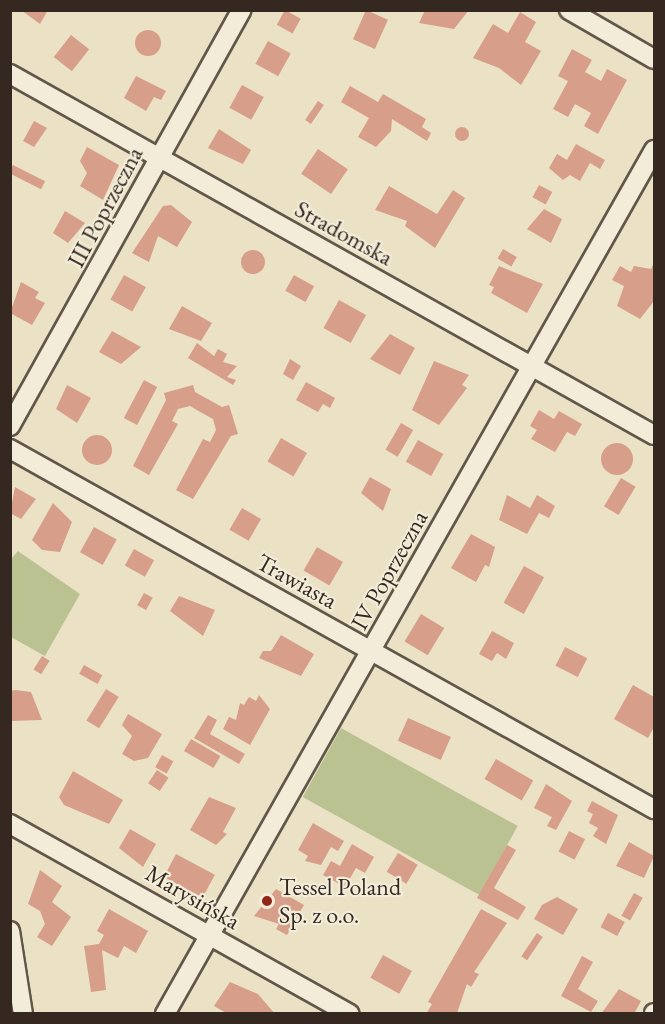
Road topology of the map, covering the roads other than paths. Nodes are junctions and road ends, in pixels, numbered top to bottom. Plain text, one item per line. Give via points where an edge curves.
1 (242, 10) edge
2 (569, 10) edge
3 (654, 58) edge
4 (10, 74) edge
5 (654, 150) edge
6 (159, 158) junction
7 (531, 366) junction
8 (10, 426) edge
9 (654, 435) edge
10 (10, 449) edge
11 (372, 650) junction
12 (654, 808) edge
13 (10, 824) edge
14 (10, 931) edge
15 (210, 934) junction
16 (23, 1014) edge
17 (165, 1014) edge
18 (350, 1014) edge

1 - 6 street, III Poprzeczna
2 - 3 street
4 - 6 street, Stradomska
5 - 7 street, IV Poprzeczna
6 - 7 street, Stradomska
6 - 8 street, III Poprzeczna
7 - 9 street, Stradomska
7 - 11 street, IV Poprzeczna
10 - 11 street, Trawiasta
11 - 12 street, Trawiasta
11 - 15 street, IV Poprzeczna
13 - 15 street, Marysińska
14 - 16 street
15 - 17 street, IV Poprzeczna
15 - 18 street, Marysińska

